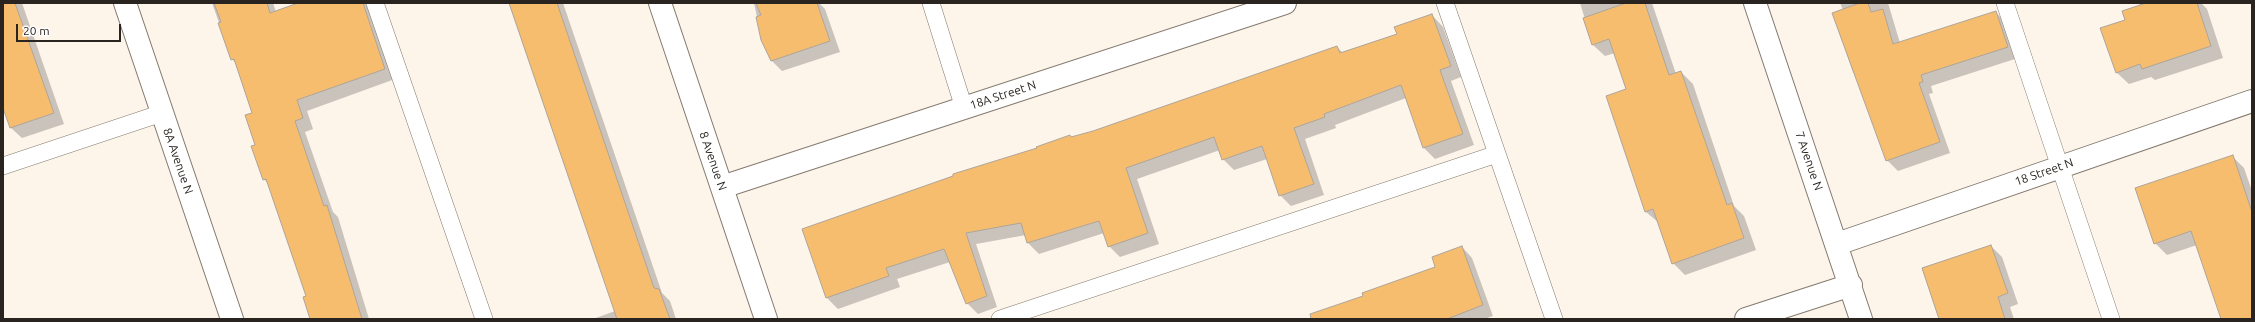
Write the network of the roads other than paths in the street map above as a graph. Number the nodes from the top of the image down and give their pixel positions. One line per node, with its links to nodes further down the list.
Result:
1 (125, 3): 11 (street, 8A Avenue N)
2 (375, 3): 19 (lane)
3 (660, 3): 15 (street, 8 Avenue N)
4 (931, 3): 10 (lane)
5 (1284, 3): 10 (street, 18A Street N)
6 (1445, 3): 12 (lane)
7 (1755, 3): 16 (street, 7 Avenue N)
8 (2005, 3): 14 (lane)
9 (2252, 101): 14 (street, 18 Street N)
10 (964, 108): 15 (street, 18A Street N)
11 (162, 113): 13 (lane); 18 (street, 8A Avenue N)
12 (1497, 154): 21 (lane); 22 (lane)
13 (3, 166)
14 (2060, 167): 16 (street, 18 Street N); 25 (lane)
15 (722, 188): 20 (street, 8 Avenue N)
16 (1837, 244): 17 (street, 7 Avenue N)
17 (1851, 285): 23 (street); 24 (street, 7 Avenue N)
18 (232, 319)
19 (484, 319)
20 (766, 319)
21 (1000, 319)
22 (1554, 319)
23 (1746, 319)
24 (1861, 319)
25 (2111, 319)

